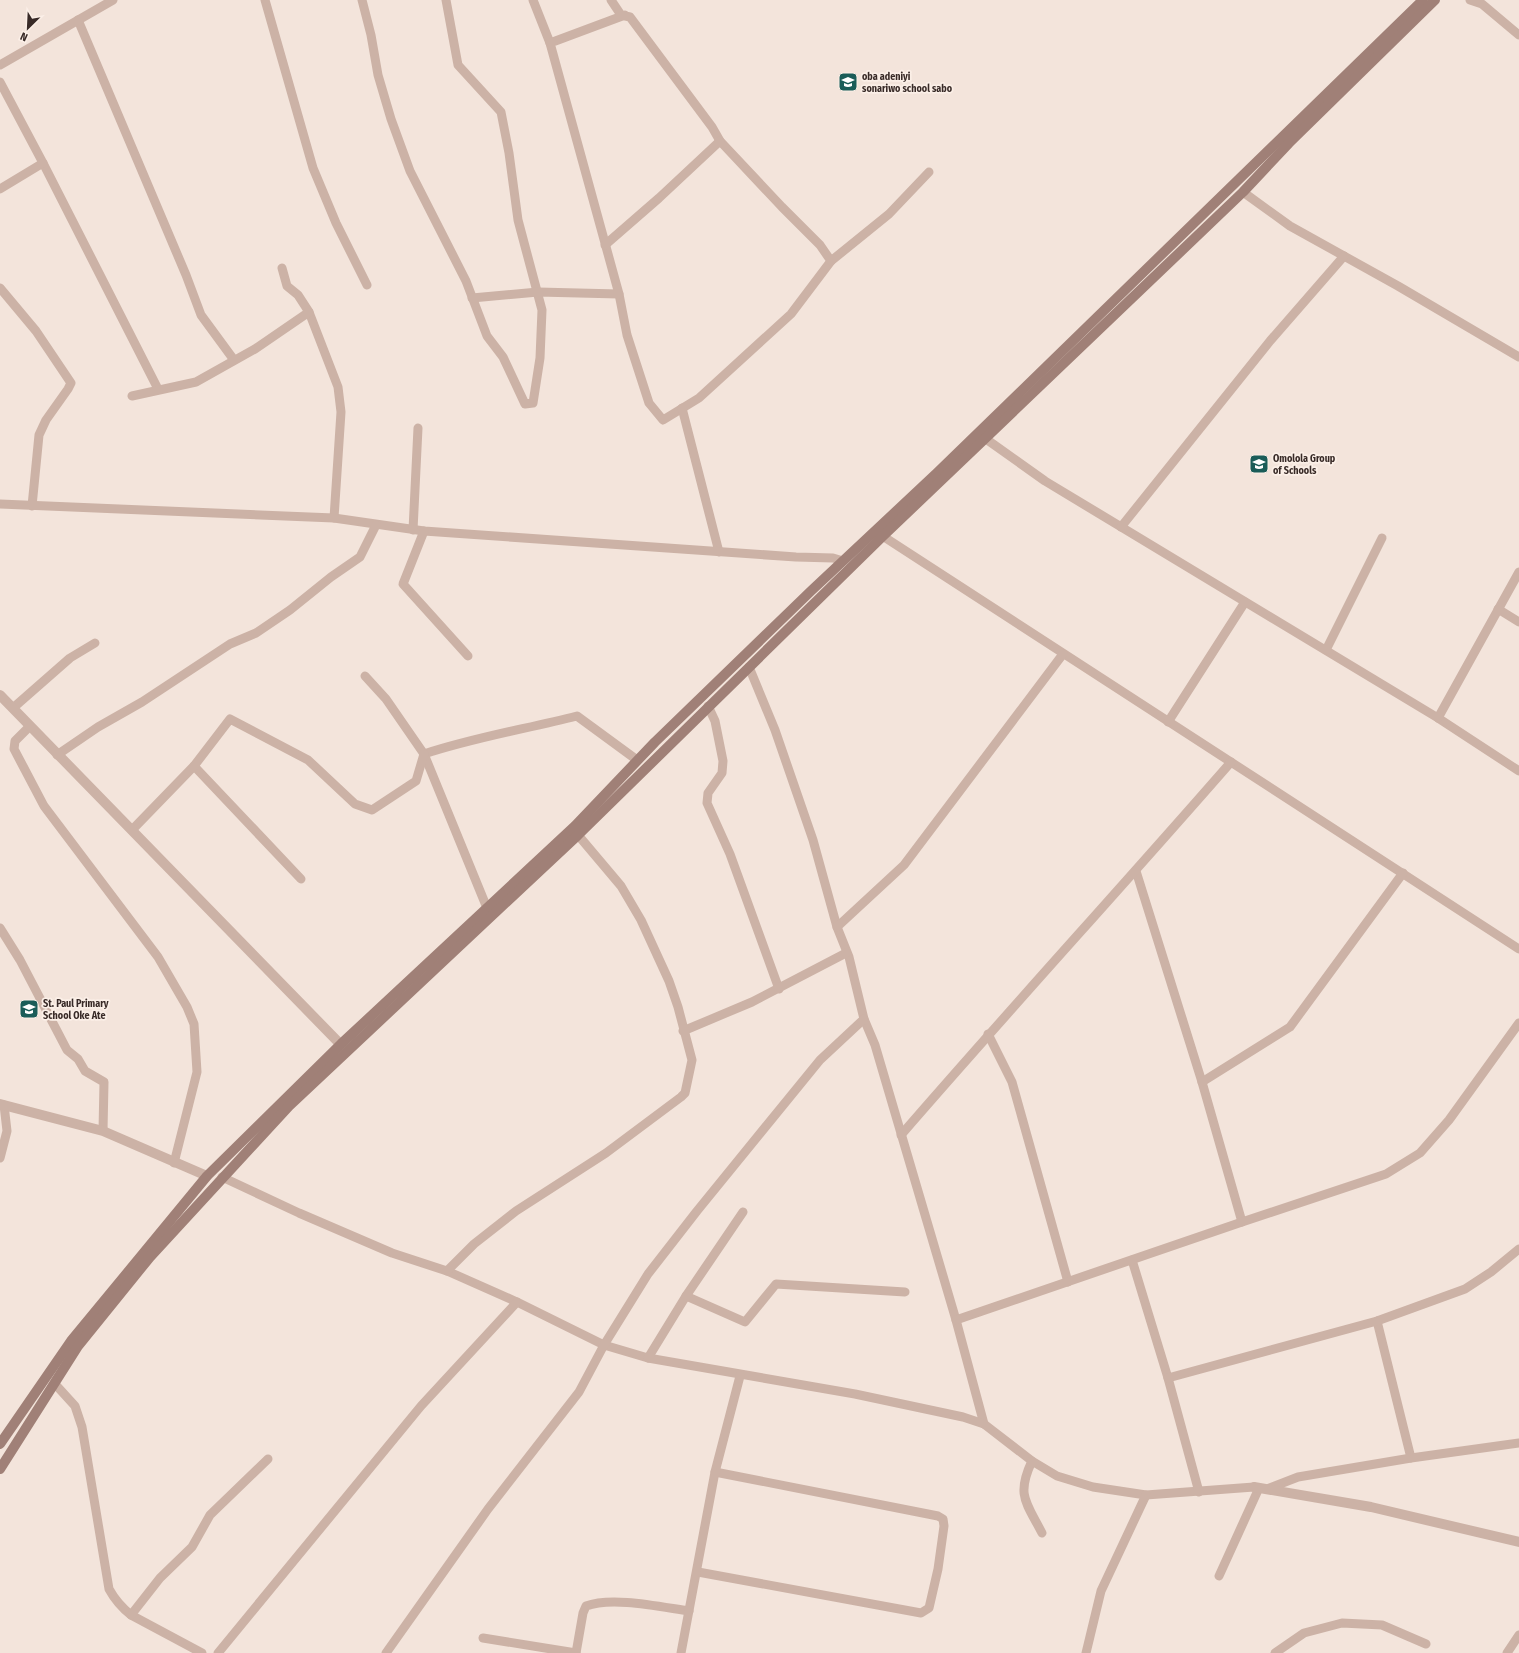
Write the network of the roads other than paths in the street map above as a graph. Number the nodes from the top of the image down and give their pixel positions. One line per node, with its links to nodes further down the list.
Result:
1 (113, 0): 11 (street)
2 (265, 0): 25 (street)
3 (362, 0): 29 (street)
4 (446, 0): 27 (street)
5 (533, 0): 13 (street)
6 (611, 0): 10 (street)
7 (1422, 0): 45 (main road)
8 (1435, 0): 20 (main road)
9 (1470, 0): 12 (street)
10 (625, 15): 13 (street); 16 (street)
11 (78, 20): 14 (street); 32 (street)
12 (1519, 35)
13 (550, 43): 21 (street)
14 (0, 65)
15 (0, 82): 17 (street)
16 (720, 141): 21 (street); 23 (street)
17 (43, 163): 19 (street); 33 (street)
18 (929, 172): 23 (street)
19 (0, 189)
20 (1243, 192): 22 (street); 37 (main road)
21 (605, 245): 28 (street)
22 (1344, 256): 31 (street); 42 (street)
23 (830, 261): 35 (street)
24 (282, 268): 30 (street)
25 (367, 286)
26 (0, 288): 39 (street)
27 (538, 292): 28 (street); 29 (street); 29 (street)
28 (619, 294): 35 (street)
29 (472, 298)
30 (309, 312): 32 (street); 40 (street)
31 (1519, 357)
32 (234, 360): 33 (street)
33 (158, 389): 34 (street)
34 (132, 396)
35 (682, 408): 47 (street)
36 (418, 428): 43 (street)
37 (986, 440): 42 (street); 45 (main road)
38 (0, 504): 39 (street)
39 (32, 506): 40 (street)
40 (334, 518): 41 (street)
41 (376, 525): 43 (street); 66 (street)
42 (1121, 527): 50 (street)
43 (413, 530): 44 (street)
44 (424, 531): 47 (street); 56 (street)
45 (880, 533): 48 (main road); 55 (street); 57 (main road)
46 (1382, 538): 54 (street)
47 (719, 552): 48 (street)
48 (843, 561): 67 (main road)
49 (1519, 572): 51 (street)
50 (1245, 602): 54 (street); 63 (street)
51 (1498, 609): 52 (street); 62 (street)
52 (1519, 622)
53 (95, 643): 61 (street)
54 (1326, 650): 62 (street)
55 (1063, 654): 63 (street); 77 (street)
56 (468, 656)
57 (749, 667): 60 (main road); 77 (street)
58 (365, 676): 65 (street)
59 (0, 695): 61 (street)
60 (708, 706): 72 (main road); 81 (street)
61 (13, 708): 64 (street)
62 (1438, 718): 70 (street)
63 (1168, 722): 68 (street)
64 (30, 726): 66 (street); 92 (street)
65 (424, 754): 67 (street); 69 (street); 76 (street)
66 (57, 755): 71 (street)
67 (637, 760): 76 (main road)
68 (1231, 762): 73 (street); 74 (street)
69 (194, 766): 71 (street); 75 (street)
70 (1519, 771)
71 (132, 830): 86 (street)
72 (578, 835): 84 (street); 86 (main road)
73 (1136, 871): 85 (street); 87 (street)
74 (1403, 873): 79 (street); 87 (street)
75 (301, 879)
76 (487, 908): 86 (main road)
77 (837, 927): 80 (street)
78 (0, 928): 89 (street)
79 (1519, 949)
80 (846, 953): 81 (street); 82 (street)
81 (779, 988): 84 (street)
82 (864, 1019): 90 (street); 106 (street)
83 (1519, 1023): 96 (street)
84 (683, 1031): 99 (street)
85 (988, 1034): 90 (street); 100 (street)
86 (344, 1048): 93 (main road); 94 (main road)
87 (1202, 1082): 96 (street)
88 (2, 1105): 89 (street); 91 (street)
89 (103, 1131): 92 (street)
90 (901, 1135): 104 (street)
91 (0, 1158)
92 (174, 1163): 93 (street)
93 (207, 1176): 113 (main road)
94 (222, 1177): 99 (street); 110 (main road)
95 (743, 1212): 102 (street)
96 (1242, 1222): 98 (street)
97 (1519, 1249): 105 (street)
98 (1132, 1260): 100 (street); 109 (street)
99 (447, 1271): 103 (street)
100 (1068, 1282): 104 (street)
101 (905, 1292): 102 (street)
102 (686, 1296): 107 (street)
103 (517, 1302): 106 (street); 132 (street)
104 (956, 1320): 111 (street)
105 (1378, 1321): 109 (street); 114 (street)
106 (604, 1345): 107 (street); 133 (street)
107 (648, 1358): 108 (street)
108 (740, 1376): 111 (street); 118 (street)
109 (1168, 1378): 120 (street)
110 (55, 1384): 117 (main road); 127 (street)
111 (984, 1424): 116 (street)
112 (1519, 1443): 114 (street)
113 (0, 1444)
114 (1411, 1458): 119 (street)
115 (268, 1459): 127 (street)
116 (1032, 1461): 121 (street); 122 (street)
117 (0, 1469)
118 (715, 1472): 124 (street); 124 (street)
119 (1260, 1488): 120 (street); 123 (street); 125 (street)
120 (1199, 1492): 121 (street)
121 (1146, 1495): 136 (street)
122 (1042, 1533)
123 (1519, 1542)
124 (698, 1572): 126 (street)
125 (1220, 1576)
126 (689, 1611): 134 (street); 135 (street)
127 (132, 1615): 131 (street)
128 (1519, 1636): 138 (street)
129 (483, 1638): 134 (street)
130 (1426, 1644): 137 (street)
131 (202, 1653)
132 (218, 1653)
133 (386, 1653)
134 (576, 1653)
135 (681, 1653)
136 (1086, 1653)
137 (1275, 1653)
138 (1507, 1653)

